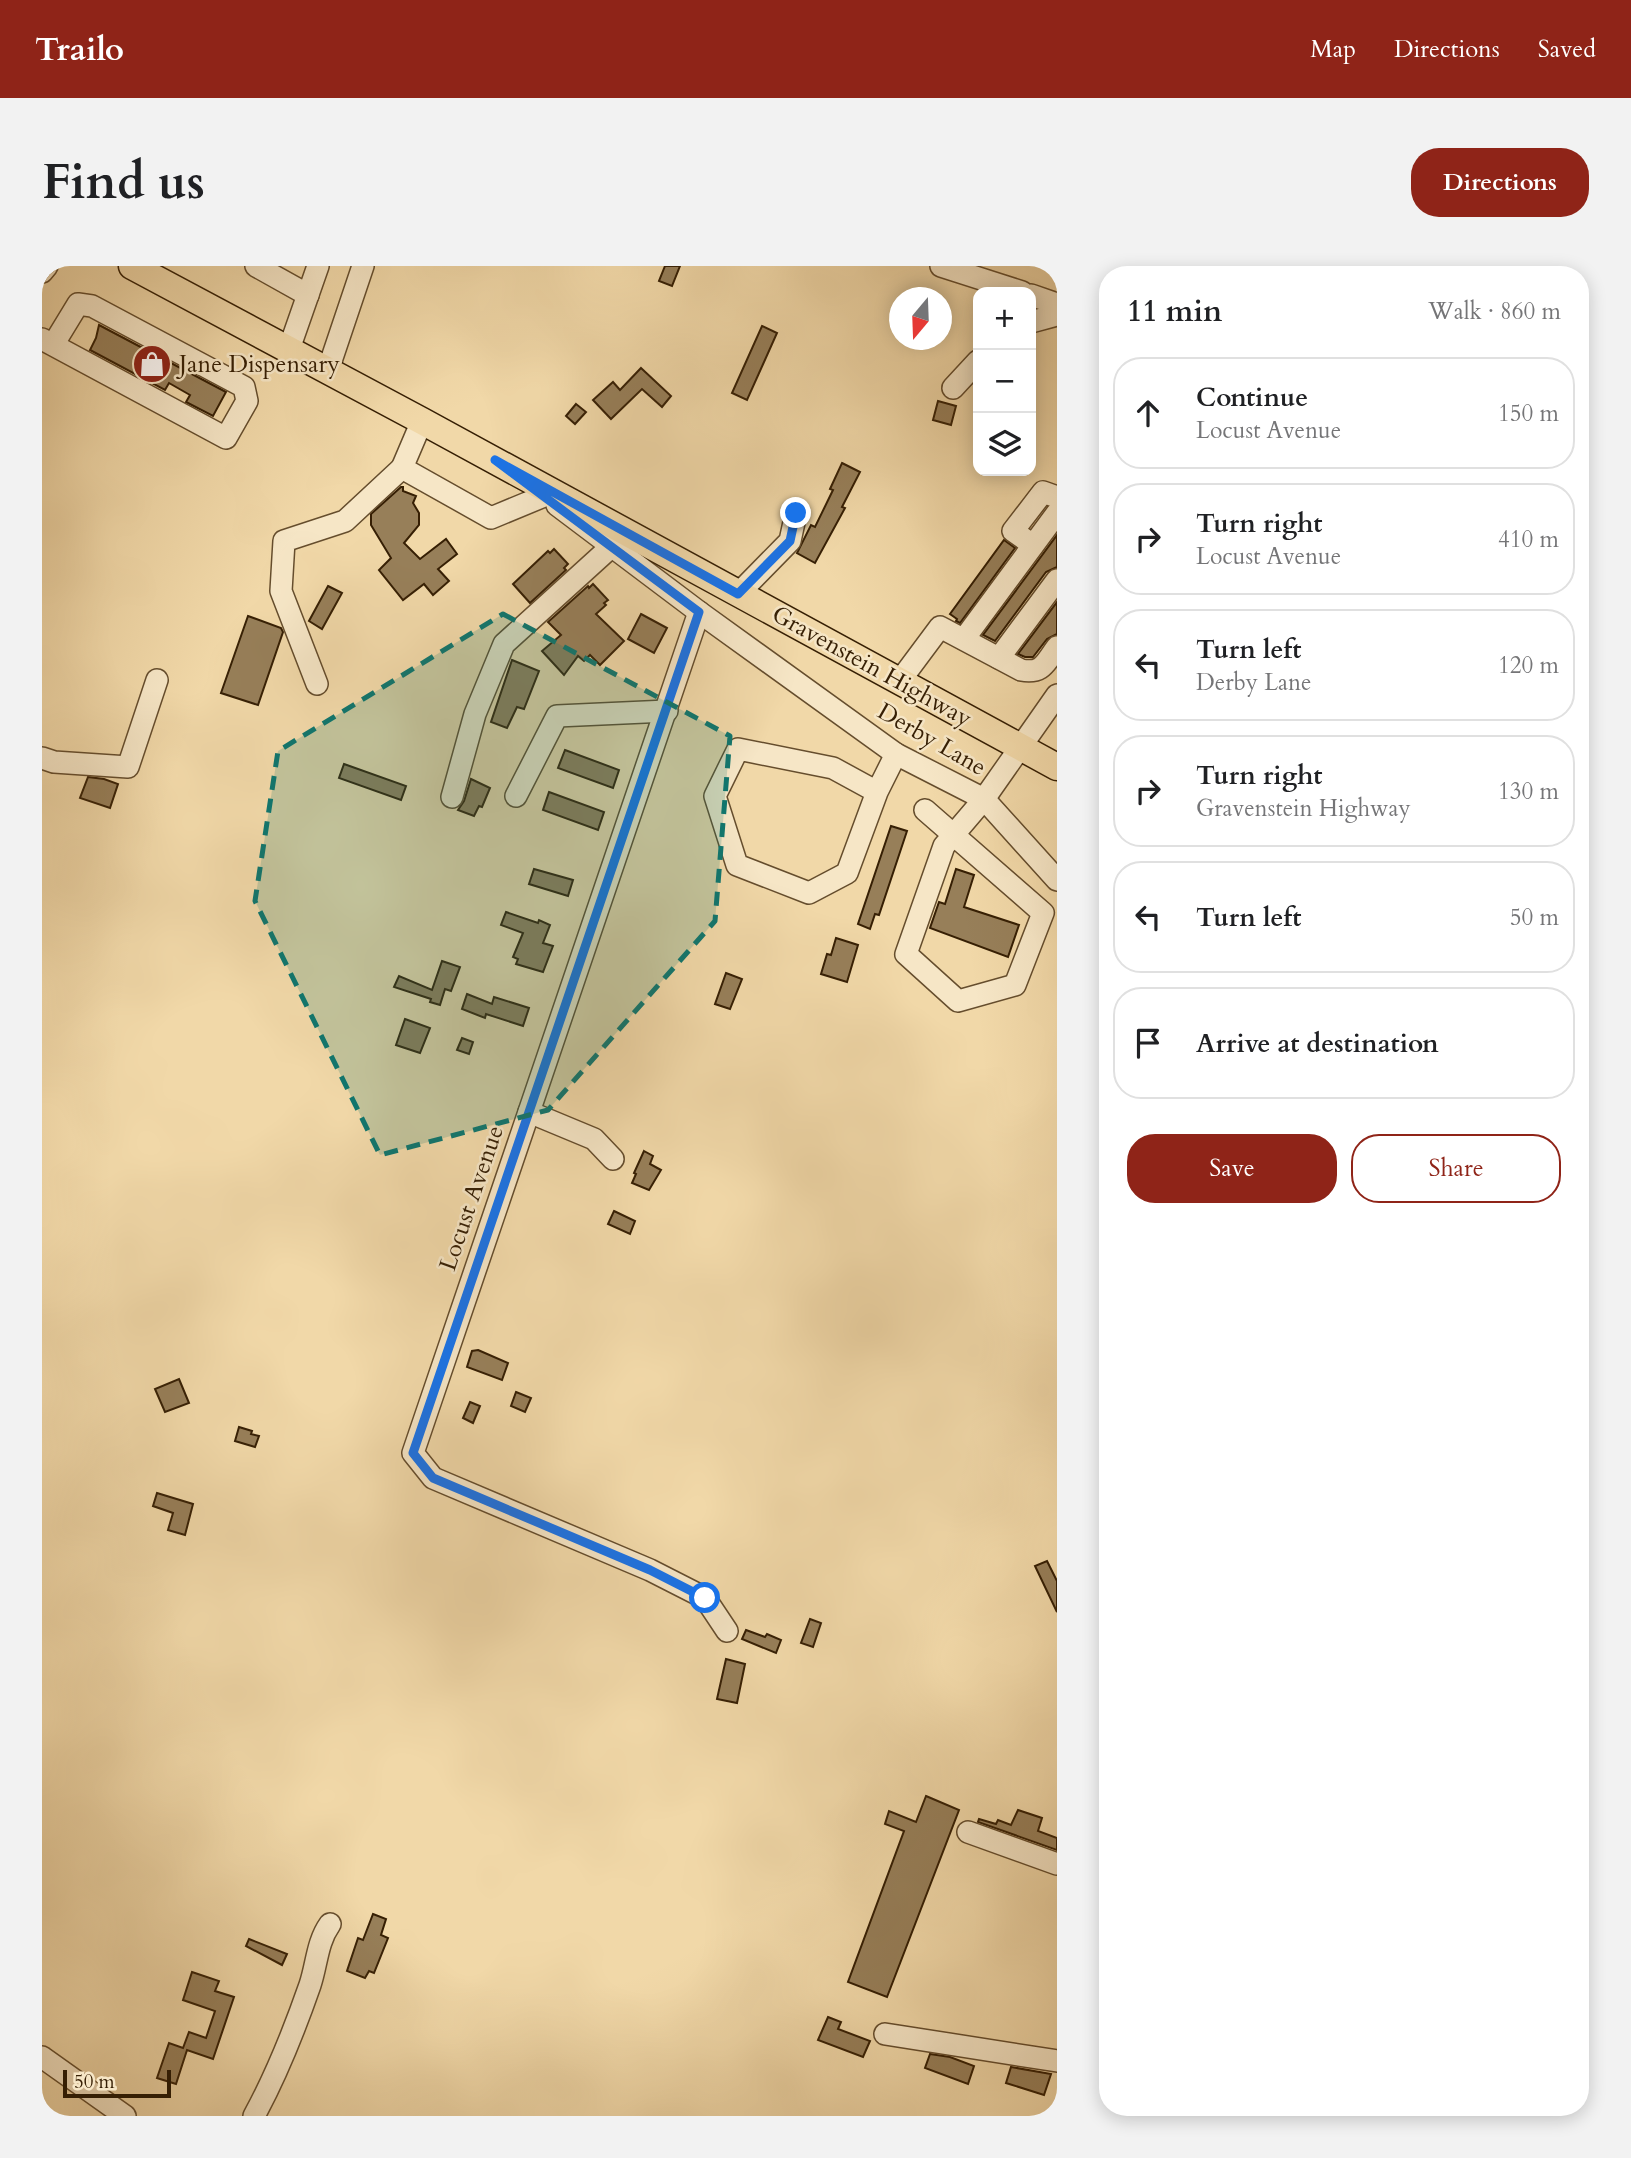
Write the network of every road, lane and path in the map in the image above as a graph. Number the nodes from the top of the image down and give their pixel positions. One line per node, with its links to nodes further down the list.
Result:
1 (47, 266): 7 (street)
2 (132, 266): 15 (main road, Gravenstein Highway)
3 (256, 266): 9 (street)
4 (318, 266): 9 (street)
5 (363, 266): 17 (street)
6 (941, 266): 8 (street)
7 (42, 272)
8 (1006, 287)
9 (308, 295): 15 (street)
10 (1036, 297): 11 (street)
11 (1057, 304)
12 (1057, 315): 13 (street)
13 (1036, 321)
14 (48, 342): 14 (street)
15 (289, 349): 17 (main road, Gravenstein Highway)
16 (973, 366): 18 (street)
17 (328, 370): 19 (main road, Gravenstein Highway)
18 (953, 388)
19 (422, 421): 20 (main road, Gravenstein Highway); 21 (street)
20 (495, 460): 22 (street, Derby Lane); 29 (main road, Gravenstein Highway)
21 (402, 468): 22 (street); 36 (street)
22 (544, 496): 27 (street, Derby Lane)
23 (1057, 497): 26 (street)
24 (796, 513): 29 (street)
25 (1057, 513): 26 (street)
26 (1033, 545): 31 (street)
27 (612, 546): 30 (street, Derby Lane); 45 (street)
28 (1057, 580): 33 (street)
29 (738, 594): 35 (main road, Gravenstein Highway)
30 (699, 612): 38 (street, Locust Avenue); 40 (street, Derby Lane)
31 (964, 639): 33 (street); 35 (street)
32 (1057, 647): 33 (street)
33 (999, 658)
34 (157, 680): 41 (street)
35 (900, 682): 39 (main road, Gravenstein Highway)
36 (317, 684)
37 (1057, 695): 39 (street)
38 (667, 711): 44 (street); 50 (street, Locust Avenue)
39 (1021, 747): 42 (main road, Gravenstein Highway); 46 (street)
40 (896, 754): 43 (street); 46 (street, Derby Lane)
41 (42, 758)
42 (1057, 767)
43 (877, 792): 43 (street)
44 (516, 796)
45 (452, 797)
46 (984, 799): 48 (street); 49 (street, Derby Lane)
47 (925, 810): 48 (street)
48 (953, 835): 48 (street)
49 (1057, 880)
50 (529, 1112): 51 (street); 52 (street, Locust Avenue)
51 (612, 1159)
52 (727, 1631)
53 (968, 1832): 54 (street)
54 (1057, 1864)
55 (330, 1924): 60 (street)
56 (885, 2034): 58 (street)
57 (42, 2057): 59 (street)
58 (1057, 2061)
59 (125, 2116)
60 (254, 2116)

